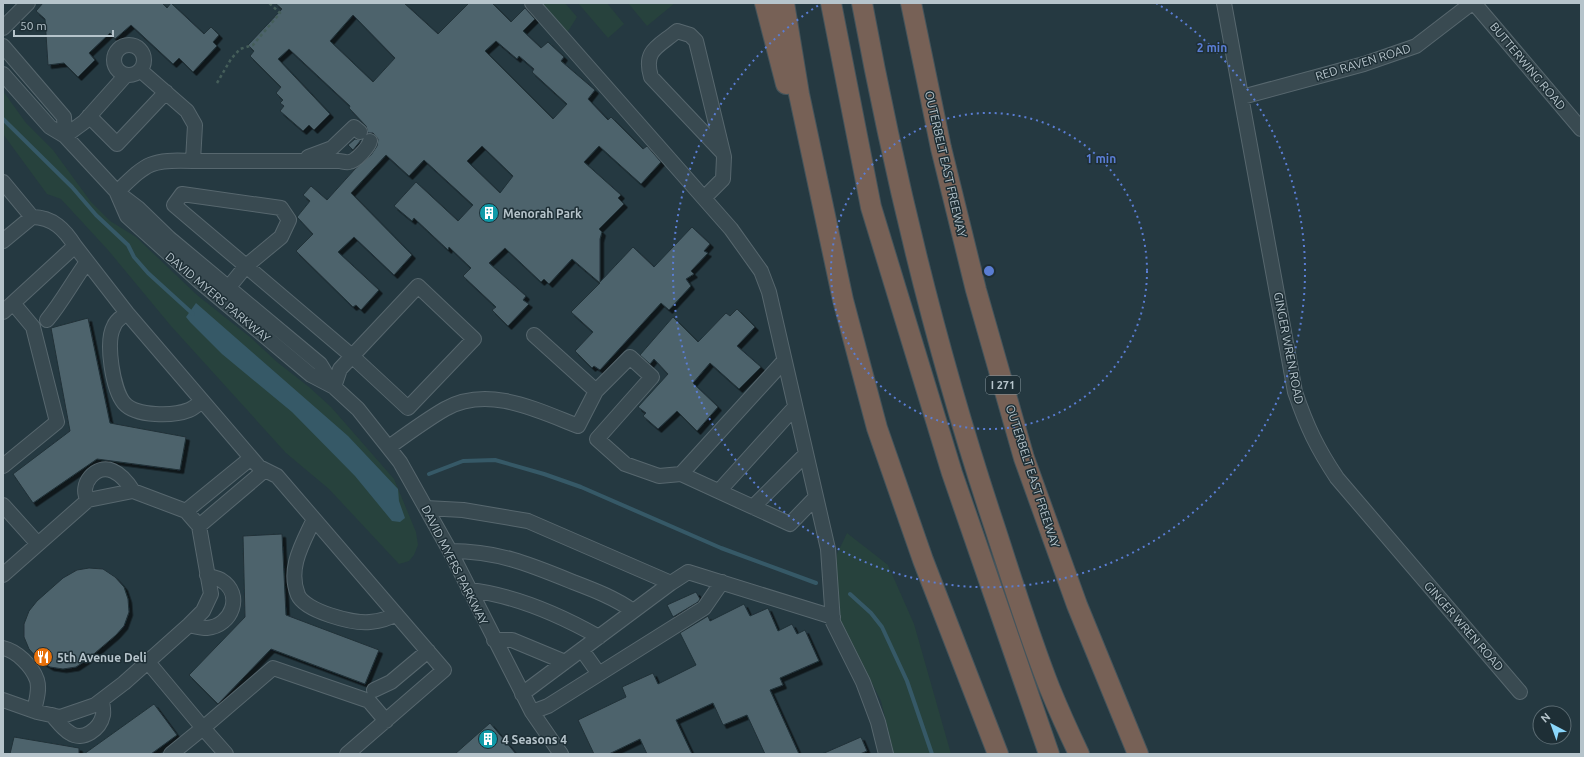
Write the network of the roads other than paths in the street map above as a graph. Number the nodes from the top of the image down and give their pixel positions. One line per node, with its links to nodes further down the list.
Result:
1 (28, 3): 10 (street)
2 (532, 3): 25 (street)
3 (765, 3): 32 (highway)
4 (784, 3): 32 (highway)
5 (831, 3): 96 (highway)
6 (862, 3): 97 (highway)
7 (911, 3): 98 (highway, OUTERBELT EAST FREEWAY / I 271)
8 (1224, 3): 16 (street, GINGER WREN ROAD)
9 (1473, 3): 16 (street, RED RAVEN ROAD); 18 (street, BUTTERWING ROAD)
10 (3, 28)
11 (3, 46): 19 (street)
12 (140, 70): 14 (street); 14 (street); 15 (street)
13 (3, 74): 19 (street, DAVID MYERS PARKWAY)
14 (126, 75): 17 (street)
15 (166, 92): 17 (street); 21 (street)
16 (1242, 97): 81 (street, GINGER WREN ROAD)
17 (89, 116): 19 (street)
18 (1581, 128)
19 (65, 136): 24 (street, DAVID MYERS PARKWAY)
20 (722, 152): 20 (street); 25 (street)
21 (193, 161): 22 (street); 24 (street)
22 (296, 161): 22 (street)
23 (3, 182): 26 (street)
24 (117, 192): 31 (street, DAVID MYERS PARKWAY)
25 (704, 198): 38 (street)
26 (32, 217): 27 (street); 28 (street)
27 (4, 240)
28 (75, 246): 29 (street); 33 (street)
29 (87, 262): 34 (street); 35 (street)
30 (246, 266): 30 (street); 31 (street); 37 (street)
31 (224, 293): 39 (street, DAVID MYERS PARKWAY)
32 (843, 300): 95 (highway)
33 (8, 307): 48 (street)
34 (127, 313): 41 (street); 41 (street)
35 (47, 320)
36 (534, 335): 40 (street)
37 (352, 356): 37 (street); 39 (street)
38 (784, 361): 42 (street); 50 (street)
39 (334, 387): 45 (street, DAVID MYERS PARKWAY)
40 (596, 391): 43 (street); 44 (street)
41 (202, 401): 47 (street)
42 (795, 407): 46 (street); 52 (street)
43 (578, 426): 44 (street); 45 (street)
44 (597, 439): 50 (street)
45 (389, 447): 57 (street, DAVID MYERS PARKWAY)
46 (806, 454): 53 (street); 56 (street)
47 (251, 458): 49 (street); 58 (street)
48 (3, 466)
49 (265, 470): 59 (street); 60 (street)
50 (681, 474): 52 (street)
51 (133, 490): 54 (street); 54 (street); 58 (street)
52 (719, 491): 56 (street)
53 (816, 497): 56 (street); 70 (street)
54 (88, 500): 61 (street)
55 (3, 505): 61 (street)
56 (753, 507)
57 (426, 508): 62 (street, DAVID MYERS PARKWAY); 66 (street)
58 (186, 511): 60 (street)
59 (314, 520): 69 (street); 69 (street)
60 (199, 526): 64 (street)
61 (38, 544): 63 (street)
62 (450, 551): 67 (street, DAVID MYERS PARKWAY); 68 (street)
63 (3, 575)
64 (207, 575): 71 (street); 71 (street)
65 (722, 582): 66 (street); 70 (street); 79 (street)
66 (671, 583): 68 (street)
67 (469, 590): 72 (street); 73 (street, DAVID MYERS PARKWAY)
68 (633, 611): 72 (street)
69 (396, 614): 76 (street)
70 (833, 617): 94 (street)
71 (189, 625): 77 (street)
72 (599, 637): 75 (street)
73 (494, 640): 78 (street); 82 (street, DAVID MYERS PARKWAY)
74 (3, 648): 85 (street)
75 (582, 650): 78 (street); 79 (street)
76 (428, 651): 80 (street); 88 (street)
77 (148, 662): 84 (street); 89 (street)
78 (565, 662): 82 (street)
79 (599, 674): 86 (street)
80 (374, 690)
81 (1520, 692)
82 (522, 694): 86 (street, DAVID MYERS PARKWAY)
83 (3, 700): 85 (street)
84 (102, 700): 87 (street); 87 (street)
85 (34, 711): 87 (street)
86 (532, 712): 93 (street, DAVID MYERS PARKWAY)
87 (52, 715)
88 (386, 720): 89 (street); 92 (street)
89 (203, 728): 90 (street); 91 (street)
90 (171, 754)
91 (226, 754)
92 (347, 754)
93 (561, 754)
94 (886, 754)
95 (998, 754)
96 (1049, 754)
97 (1079, 754)
98 (1138, 754)

